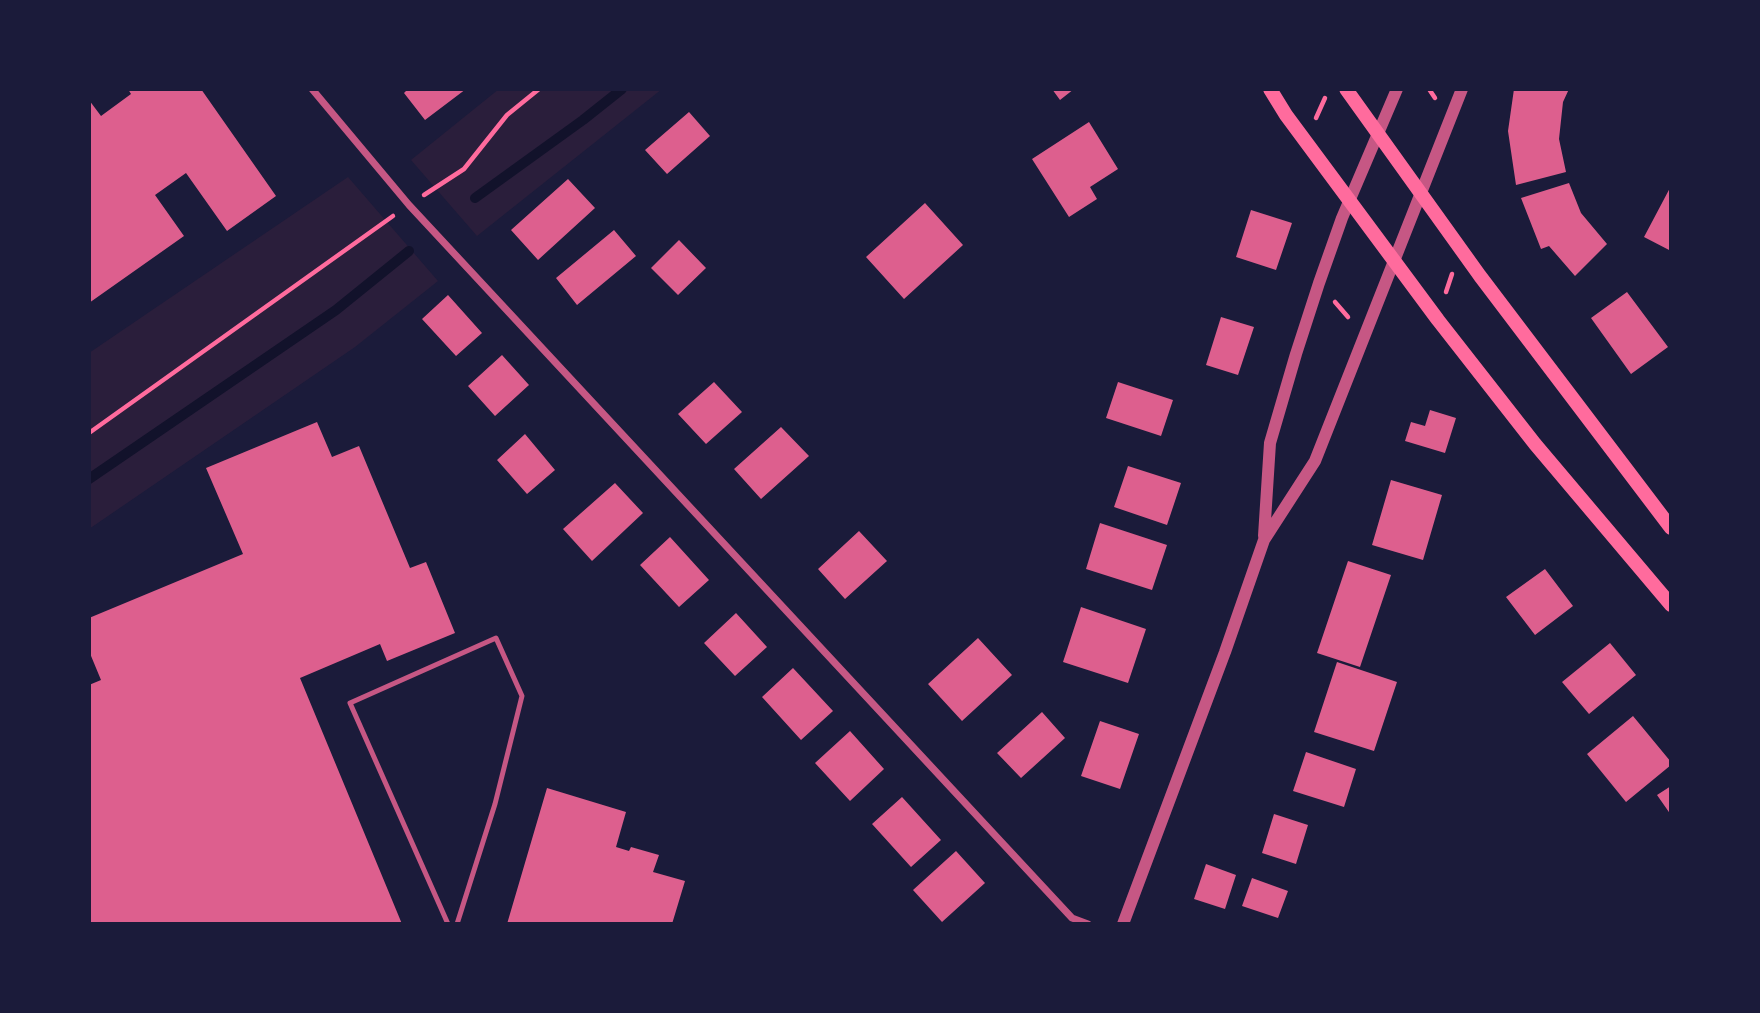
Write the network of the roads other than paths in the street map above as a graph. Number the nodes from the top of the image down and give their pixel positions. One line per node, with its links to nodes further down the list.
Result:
1 (312, 89): 15 (street)
2 (1270, 89): 8 (main road)
3 (1346, 89): 6 (main road)
4 (1397, 89): 6 (street)
5 (1462, 89): 7 (street)
6 (1378, 134): 7 (main road); 8 (street)
7 (1420, 193): 9 (street); 10 (main road)
8 (1350, 200): 9 (main road); 11 (street)
9 (1394, 260): 11 (street); 12 (main road)
10 (1671, 528)
11 (1264, 540): 16 (street)
12 (1671, 605)
13 (448, 924): 14 (lane)
14 (457, 924)
15 (1087, 924)
16 (1123, 924)

